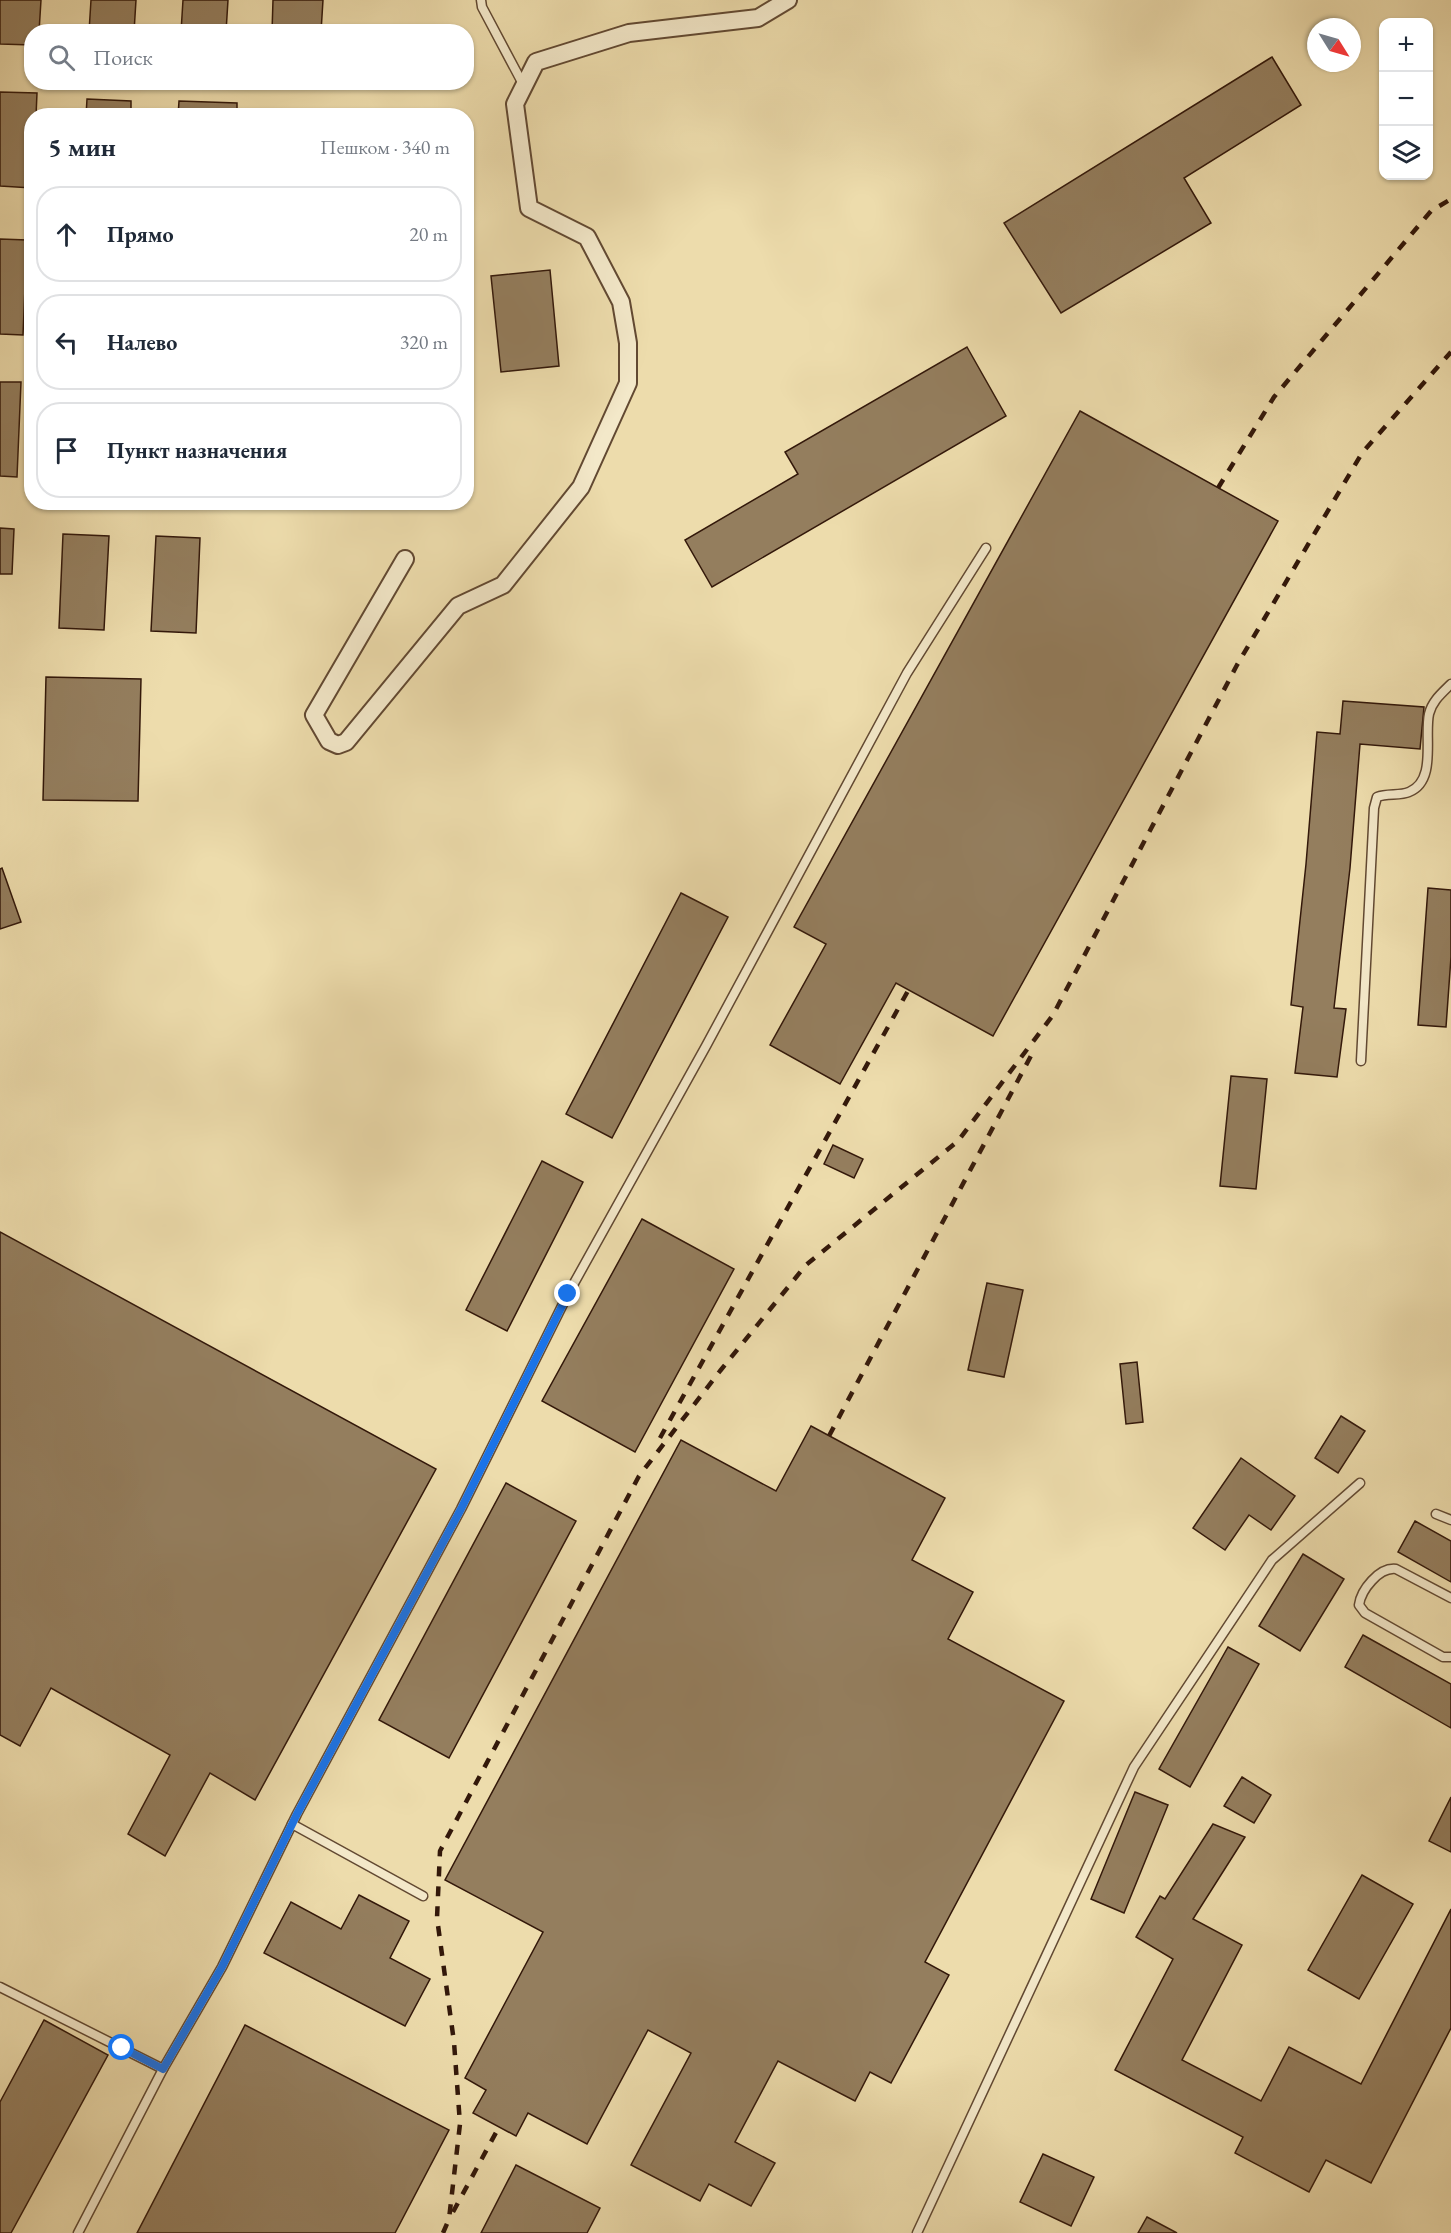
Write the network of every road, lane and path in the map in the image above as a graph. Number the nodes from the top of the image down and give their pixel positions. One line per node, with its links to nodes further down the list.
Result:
1 (481, 0): 3 (lane)
2 (788, 0): 3 (street)
3 (524, 86): 5 (street)
4 (986, 548): 13 (lane)
5 (405, 559)
6 (1451, 684): 7 (lane)
7 (1361, 1061)
8 (1360, 1483): 18 (lane)
9 (1436, 1514): 10 (lane)
10 (1451, 1520)
11 (1451, 1598): 12 (lane)
12 (1451, 1657)
13 (292, 1824): 14 (lane); 16 (lane)
14 (423, 1896)
15 (0, 1987): 16 (lane)
16 (163, 2069): 17 (lane)
17 (78, 2233)
18 (917, 2233)

